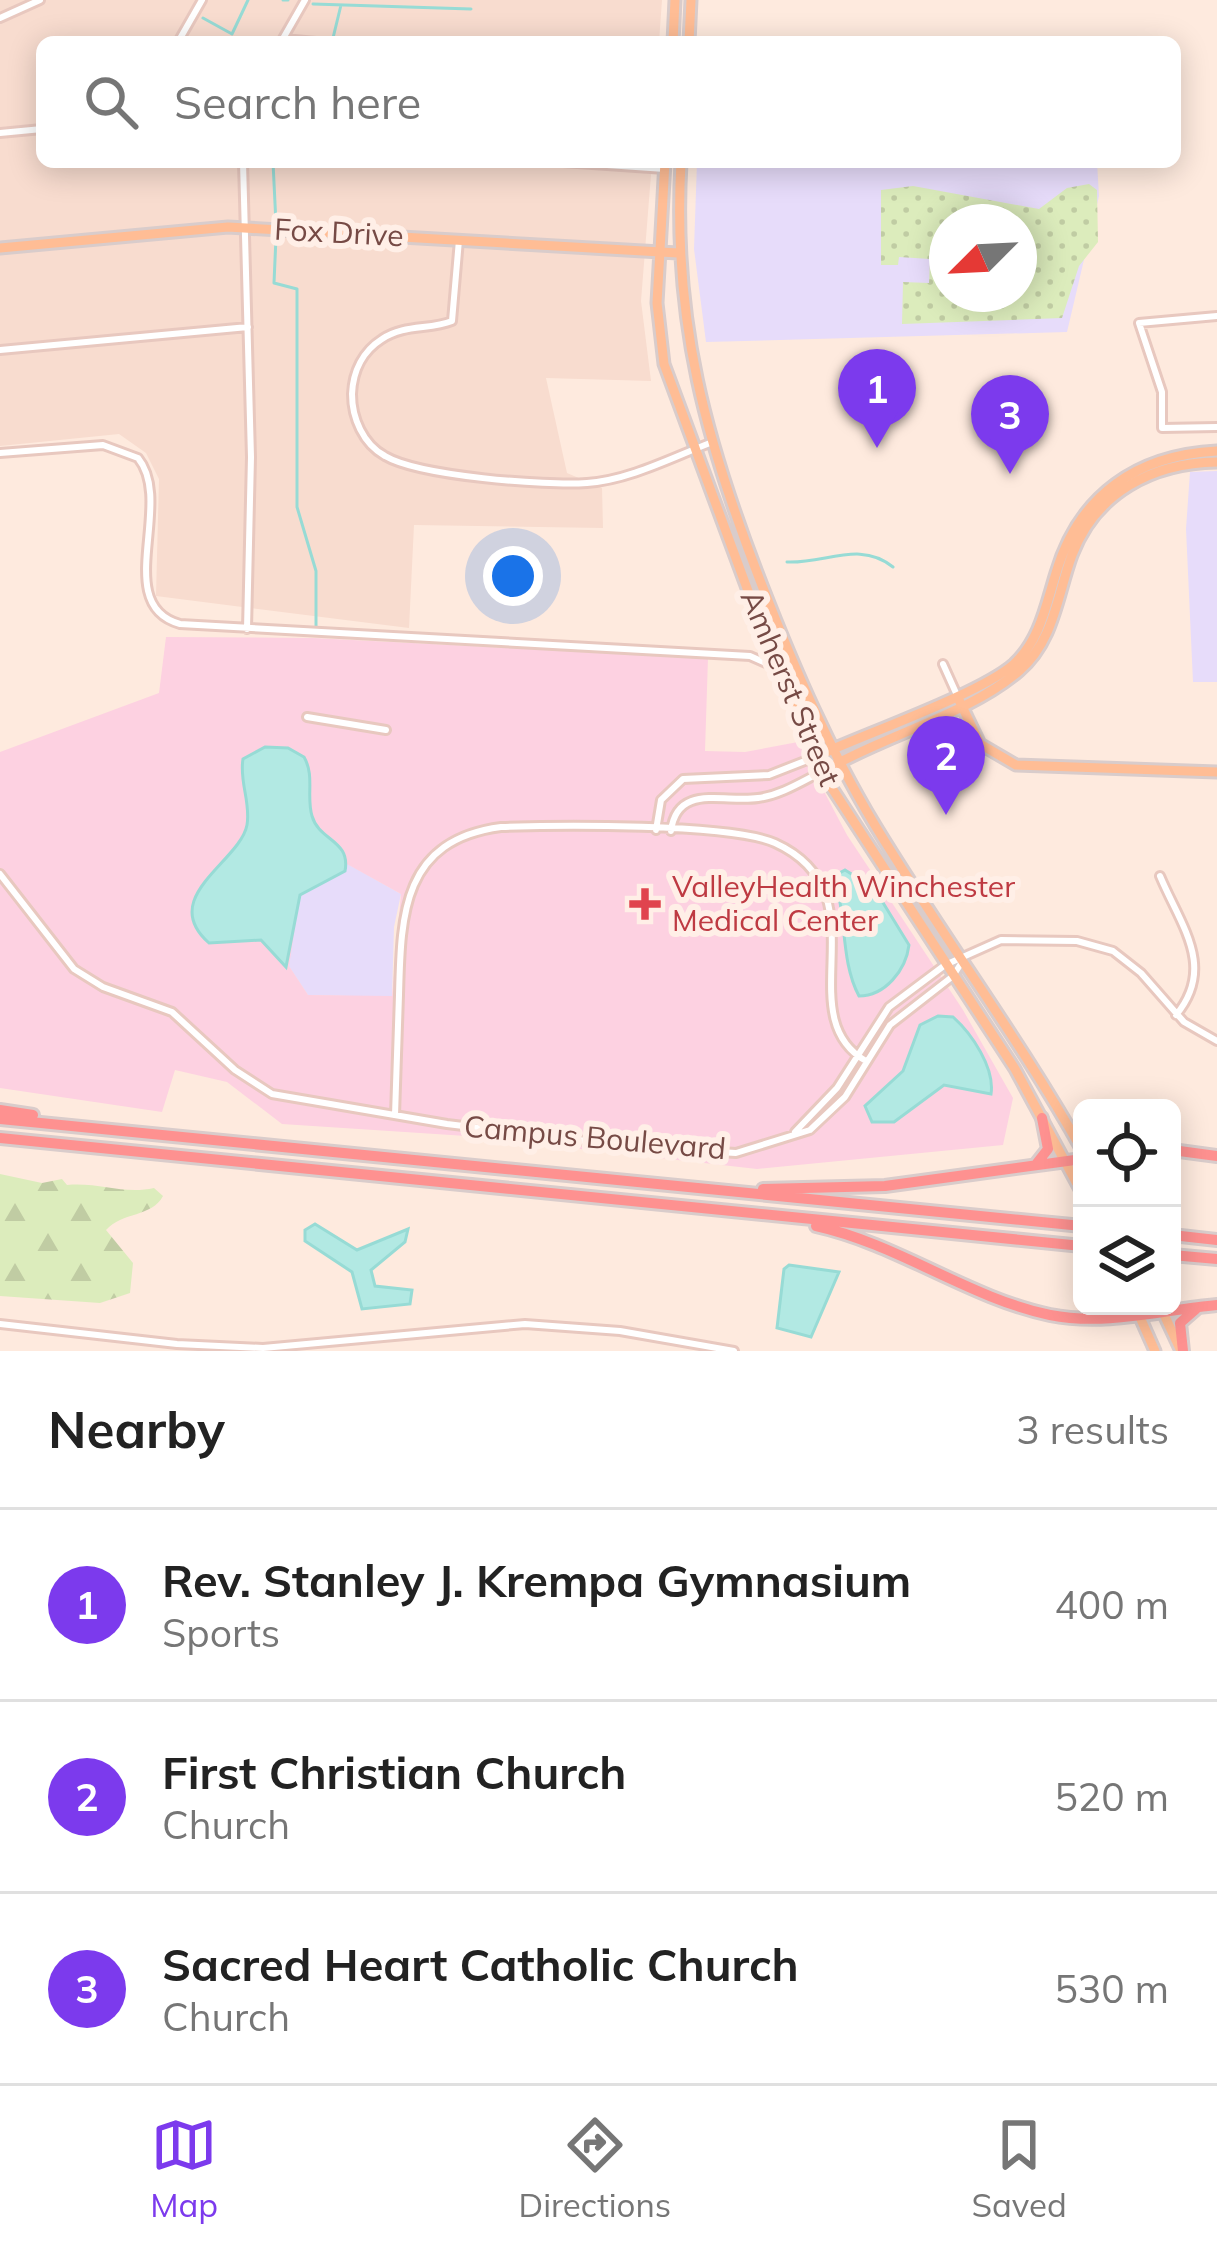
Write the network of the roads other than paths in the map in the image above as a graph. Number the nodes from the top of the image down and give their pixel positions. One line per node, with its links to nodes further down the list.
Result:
1 (38, 0): 7 (street)
2 (202, 0): 8 (street)
3 (305, 0): 9 (street)
4 (675, 0): 6 (main road)
5 (691, 0): 12 (main road)
6 (674, 15): 10 (main road); 11 (main road)
7 (0, 19)
8 (181, 36)
9 (284, 36)
10 (673, 36)
11 (681, 36)
12 (689, 36)
13 (36, 130): 14 (street)
14 (0, 133)
15 (243, 168): 20 (street)
16 (665, 168): 23 (main road, Amherst Street)
17 (669, 168): 19 (main road)
18 (681, 168): 19 (main road, Amherst Street)
19 (679, 204): 24 (main road, Amherst Street)
20 (245, 228): 21 (main road, Fox Drive); 22 (main road, Fox Drive); 26 (street)
21 (459, 240): 23 (main road, Fox Drive); 30 (street)
22 (0, 248)
23 (659, 252): 24 (main road, Fox Drive); 30 (main road, Amherst Street)
24 (678, 253): 29 (main road, Amherst Street)
25 (1217, 316): 28 (street)
26 (248, 328): 27 (street); 34 (street)
27 (0, 350)
28 (1217, 427)
29 (710, 443): 30 (street); 36 (main road, Amherst Street)
30 (694, 449): 35 (main road, Amherst Street)
31 (1217, 452): 42 (main road)
32 (0, 453): 34 (street)
33 (1217, 462): 42 (main road)
34 (247, 629): 38 (street)
35 (764, 634): 36 (main road); 37 (main road, Amherst Street)
36 (788, 652): 41 (main road, Amherst Street)
37 (771, 653): 38 (street); 40 (main road, Amherst Street); 41 (main road)
38 (750, 656): 40 (street)
39 (944, 664): 42 (street)
40 (777, 668): 46 (main road, Amherst Street)
41 (801, 682): 45 (main road, Amherst Street)
42 (958, 699): 45 (main road); 47 (main road); 49 (main road)
43 (307, 717): 44 (street)
44 (386, 730)
45 (832, 748): 46 (main road); 47 (main road, Amherst Street)
46 (815, 757): 48 (main road, Amherst Street); 50 (street)
47 (839, 762): 48 (main road); 54 (main road, Amherst Street)
48 (822, 772): 51 (street); 55 (main road, Amherst Street)
49 (1217, 772)
50 (656, 830): 51 (street); 62 (street)
51 (671, 831): 59 (street)
52 (0, 874): 62 (street, Campus Boulevard)
53 (1160, 876): 57 (street)
54 (964, 958): 55 (street); 56 (street, Campus Boulevard); 57 (street); 65 (main road, Amherst Street)
55 (945, 965): 56 (main road, Amherst Street); 59 (street)
56 (953, 976): 60 (street, Campus Boulevard); 63 (main road, Amherst Street)
57 (1176, 1015): 58 (street)
58 (1217, 1041)
59 (856, 1055): 60 (street); 64 (street)
60 (866, 1061): 64 (street, Campus Boulevard)
61 (0, 1114): 73 (highway)
62 (395, 1115): 64 (street, Campus Boulevard)
63 (1042, 1118): 70 (main road, Amherst Street); 71 (highway)
64 (793, 1135)
65 (1073, 1139)
66 (0, 1140): 74 (highway)
67 (1181, 1151): 68 (highway)
68 (1217, 1156)
69 (1073, 1158): 70 (highway)
70 (1066, 1162): 71 (highway); 72 (main road, Amherst Street)
71 (1028, 1167): 73 (highway)
72 (1073, 1176)
73 (697, 1187): 75 (highway)
74 (741, 1214): 78 (highway); 83 (highway)
75 (1073, 1225)
76 (1181, 1236): 77 (highway)
77 (1217, 1240)
78 (1073, 1245)
79 (1181, 1256): 80 (highway)
80 (1217, 1259)
81 (1212, 1306): 82 (highway); 89 (highway)
82 (1181, 1307)
83 (1073, 1313)
84 (1139, 1315): 88 (main road)
85 (1164, 1315): 89 (main road)
86 (0, 1324): 87 (street)
87 (734, 1351)
88 (1155, 1351)
89 (1182, 1351)

